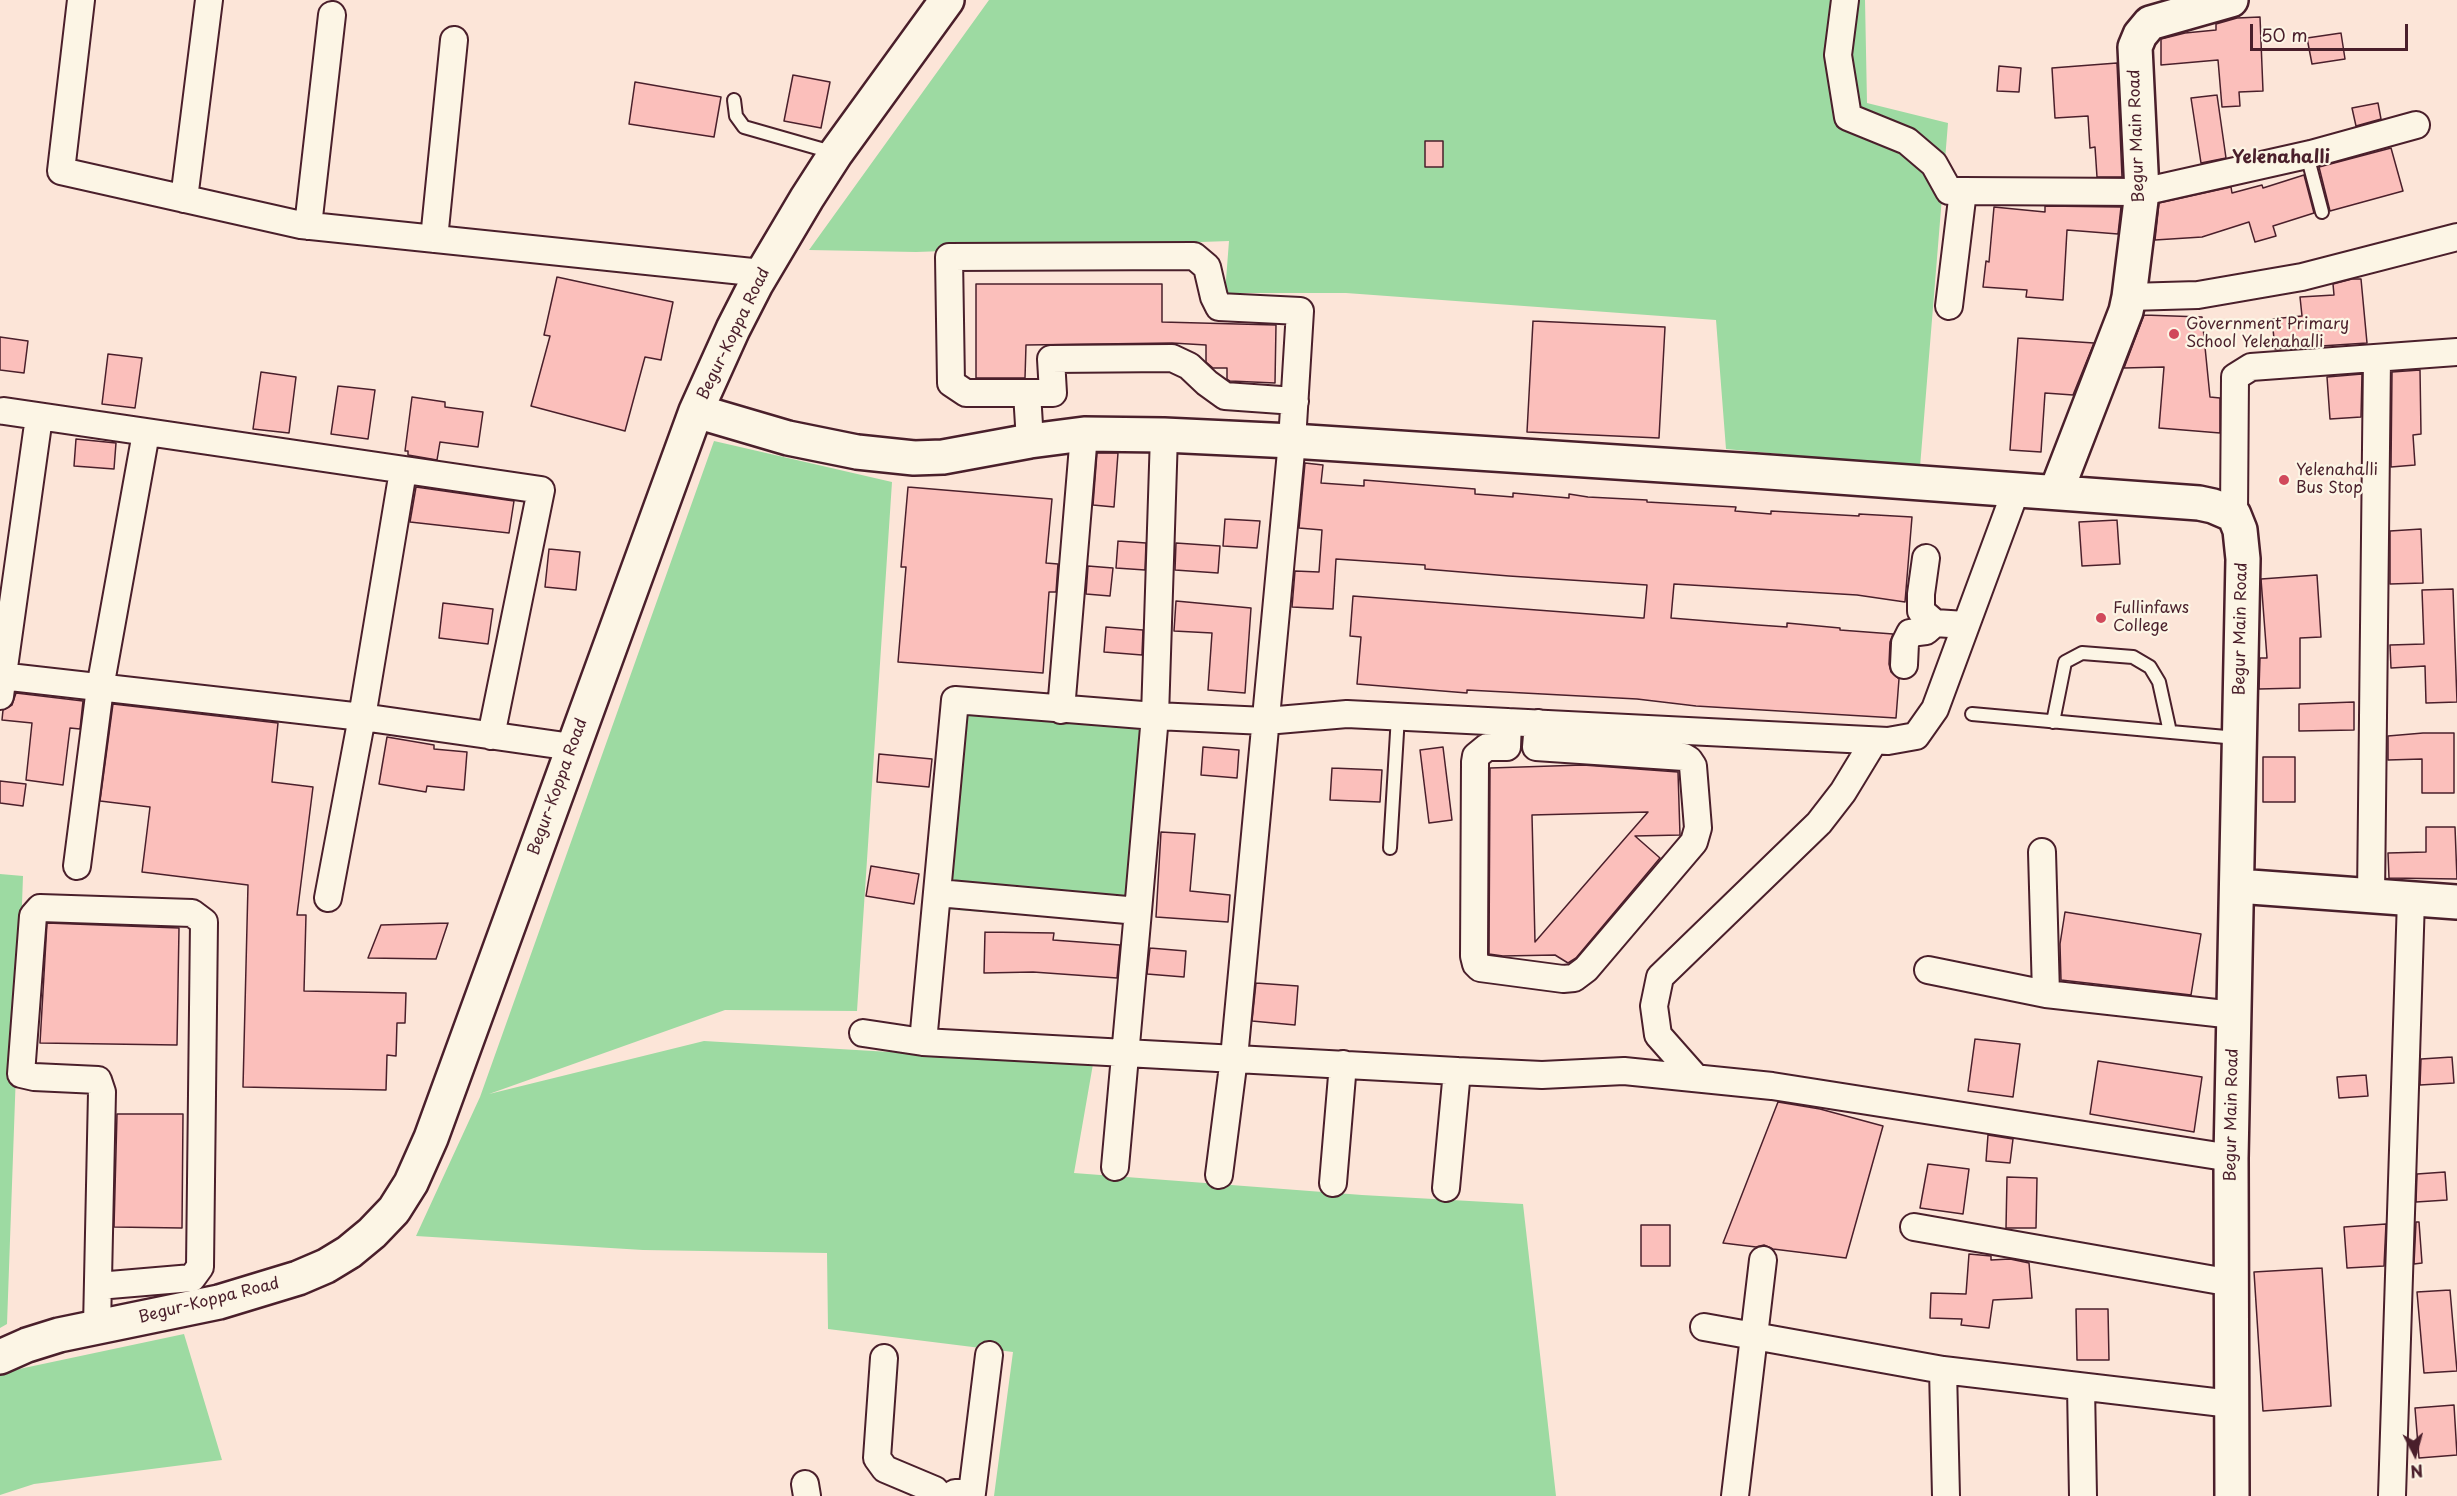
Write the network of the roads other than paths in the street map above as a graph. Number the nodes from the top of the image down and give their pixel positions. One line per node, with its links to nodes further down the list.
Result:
1 (81, 0): 14 (street)
2 (209, 0): 14 (street)
3 (947, 0): 10 (street, Begur-Koppa Road)
4 (1845, 0): 12 (street)
5 (2231, 0): 13 (street, Begur Main Road)
6 (332, 15): 16 (street)
7 (454, 40): 18 (street)
8 (734, 100): 10 (lane)
9 (2416, 126): 11 (street)
10 (836, 153): 19 (street, Begur-Koppa Road)
11 (2307, 155): 13 (street); 15 (lane)
12 (1963, 191): 13 (street); 21 (street)
13 (2142, 192): 20 (street, Begur Main Road)
14 (184, 199): 16 (street)
15 (2322, 212)
16 (308, 226): 18 (street)
17 (2457, 237): 20 (street)
18 (434, 239): 19 (street)
19 (762, 273): 27 (street, Begur-Koppa Road)
20 (2129, 297): 36 (street, Begur Main Road)
21 (1949, 306)
22 (2457, 352): 23 (street)
23 (2377, 358): 37 (street); 63 (street)
24 (1027, 393): 25 (street); 25 (street); 32 (street)
25 (1294, 401): 33 (street)
26 (4, 411): 28 (street)
27 (696, 411): 32 (street); 57 (street, Begur-Koppa Road)
28 (39, 417): 29 (street); 42 (street)
29 (146, 433): 34 (street); 43 (street)
30 (1084, 434): 31 (street); 32 (street); 44 (street)
31 (1164, 435): 33 (street); 46 (street)
32 (1030, 441)
33 (1292, 441): 35 (street); 49 (street)
34 (403, 471): 48 (street); 54 (street)
35 (2016, 490): 36 (street); 40 (street)
36 (2056, 492): 37 (street)
37 (2234, 515): 55 (street, Begur Main Road)
38 (1926, 558): 39 (street)
39 (1935, 623): 40 (street); 41 (street)
40 (1965, 625): 56 (street)
41 (1904, 665)
42 (1, 683): 43 (street)
43 (100, 688): 48 (street); 60 (street)
44 (1061, 710): 46 (street); 62 (street)
45 (1972, 714): 50 (lane)
46 (1155, 716): 49 (street); 67 (street)
47 (1398, 716): 49 (street); 52 (street); 58 (lane)
48 (362, 717): 54 (street); 64 (street)
49 (1266, 721): 74 (street)
50 (2053, 722): 51 (lane); 51 (lane)
51 (2170, 732): 55 (lane)
52 (1508, 734): 53 (street); 53 (street)
53 (1537, 735): 56 (street)
54 (491, 736): 57 (street)
55 (2239, 738): 61 (street, Begur Main Road)
56 (1874, 741): 77 (street)
57 (572, 747): 87 (street, Begur-Koppa Road)
58 (1390, 848)
59 (2043, 852): 69 (street)
60 (77, 866)
61 (2237, 886): 63 (street); 70 (street, Begur Main Road)
62 (938, 893): 67 (street); 72 (street)
63 (2371, 896): 65 (street)
64 (328, 898)
65 (2410, 898): 66 (street); 102 (street)
66 (2457, 902)
67 (1138, 911): 73 (street)
68 (1928, 970): 69 (street)
69 (2046, 994): 70 (street)
70 (2234, 1015): 78 (street, Begur Main Road)
71 (862, 1033): 72 (street)
72 (923, 1042): 73 (street)
73 (1126, 1052): 74 (street); 79 (street)
74 (1234, 1058): 75 (street); 80 (street)
75 (1343, 1064): 76 (street); 81 (street)
76 (1457, 1071): 77 (street); 82 (street)
77 (1695, 1078): 78 (street)
78 (2231, 1158): 85 (street, Begur Main Road)
79 (1115, 1167)
80 (1219, 1175)
81 (1333, 1182)
82 (1446, 1188)
83 (1914, 1227): 85 (street)
84 (1763, 1260): 89 (street)
85 (2232, 1283): 95 (street, Begur Main Road)
86 (98, 1286): 86 (street); 87 (street)
87 (98, 1327): 91 (street, Begur-Koppa Road)
88 (1704, 1327): 89 (street)
89 (1756, 1336): 93 (street); 98 (street)
90 (989, 1355): 97 (street)
91 (0, 1357)
92 (884, 1358): 96 (street)
93 (1942, 1370): 94 (street); 99 (street)
94 (2080, 1387): 95 (street); 100 (street)
95 (2231, 1404): 101 (street, Begur Main Road)
96 (940, 1496)
97 (951, 1496)
98 (1735, 1496)
99 (1946, 1496)
100 (2083, 1496)
101 (2232, 1496)
102 (2392, 1496)

